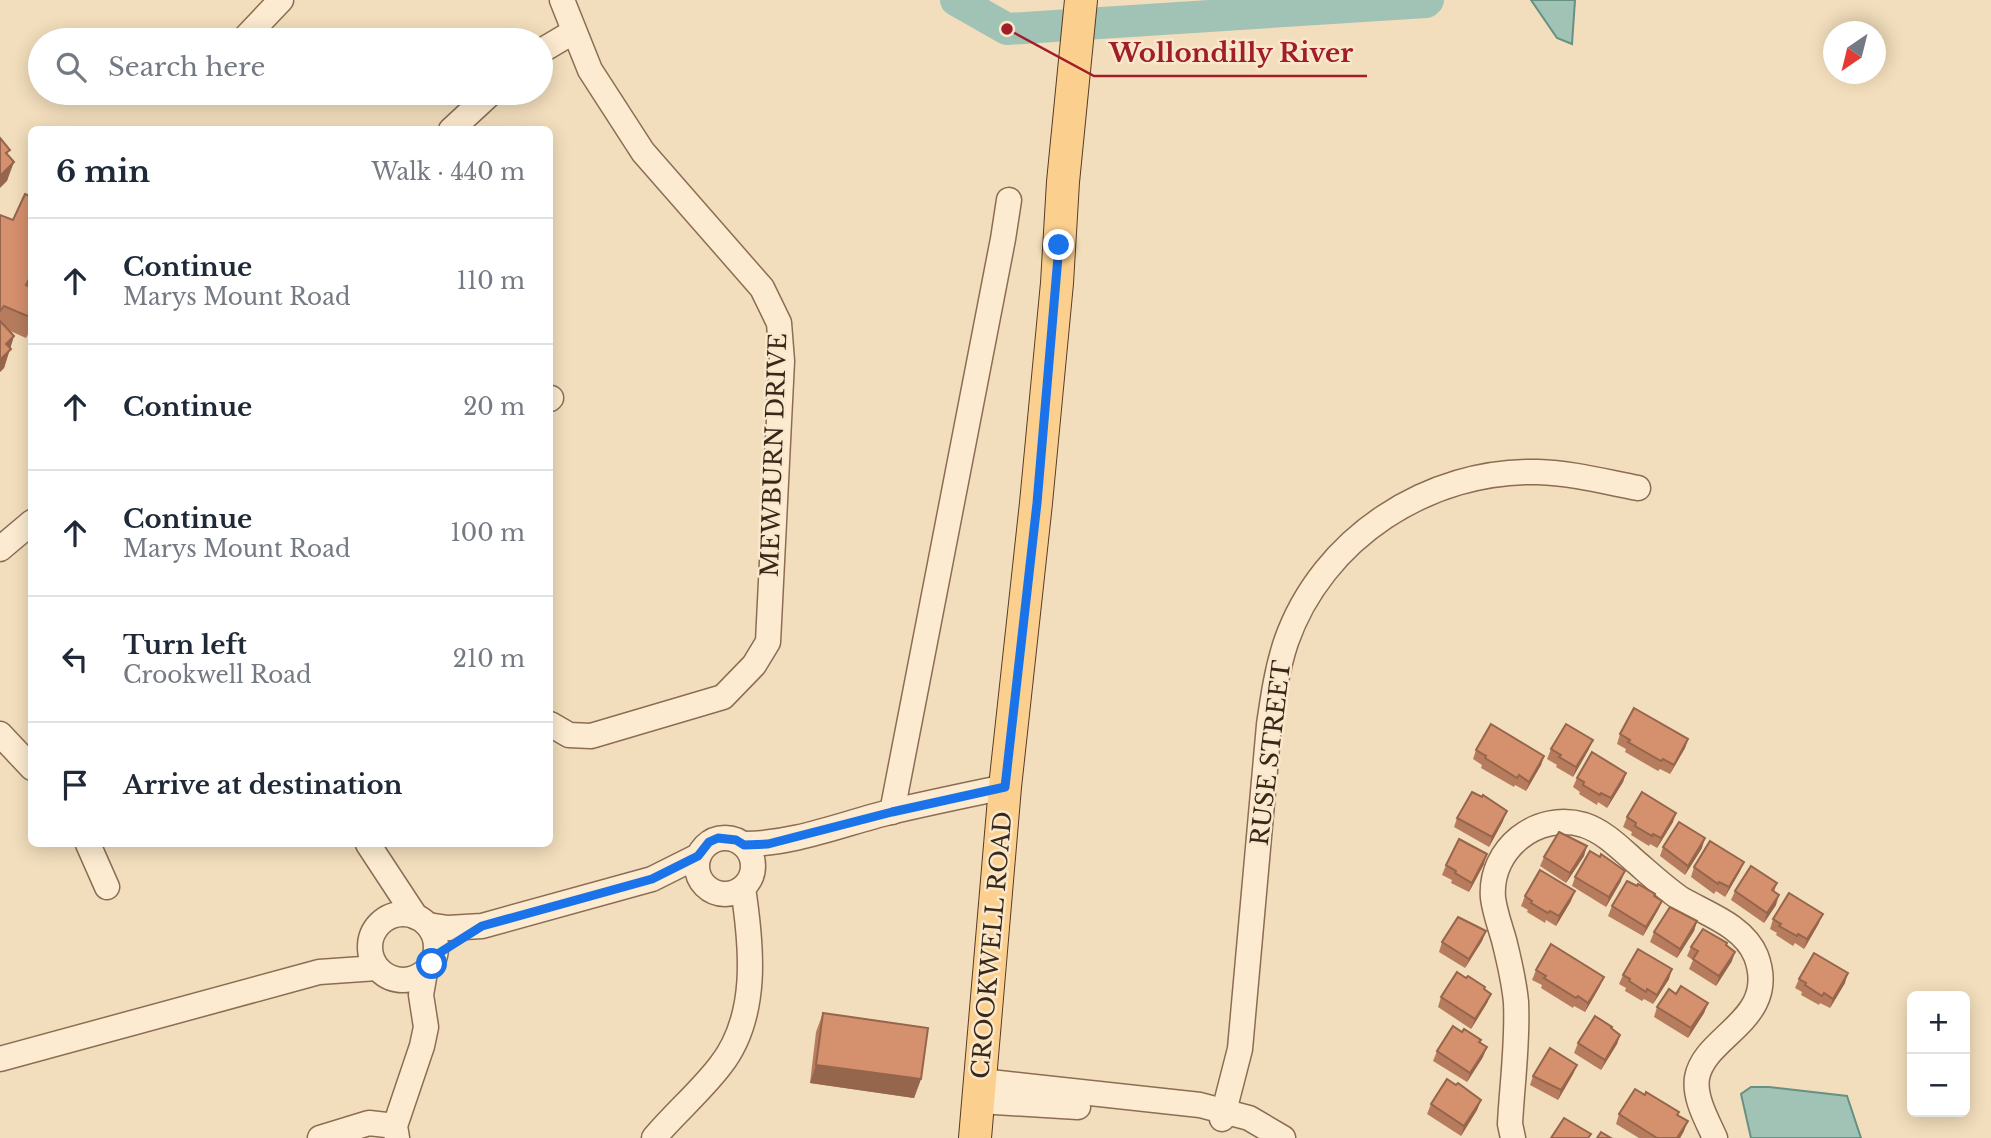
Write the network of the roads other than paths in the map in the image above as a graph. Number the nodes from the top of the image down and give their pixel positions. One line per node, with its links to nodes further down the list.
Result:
1 (281, 0): 4 (street)
2 (562, 0): 5 (street, MEWBURN DRIVE)
3 (1082, 0): 16 (main road, CROOKWELL ROAD)
4 (254, 28)
5 (573, 32): 6 (street); 13 (street, MEWBURN DRIVE)
6 (553, 44)
7 (478, 105): 8 (street)
8 (455, 126)
9 (1009, 200): 17 (street)
10 (1639, 488): 38 (street, RUSE STREET)
11 (28, 525): 12 (street)
12 (0, 549)
13 (553, 726)
14 (0, 734): 15 (street)
15 (28, 764)
16 (1005, 787): 17 (street); 37 (main road, CROOKWELL ROAD)
17 (892, 812): 18 (street)
18 (788, 840): 19 (street); 25 (street)
19 (744, 845): 23 (street); 25 (street)
20 (89, 847): 26 (street)
21 (369, 847): 30 (street)
22 (370, 847): 28 (street)
23 (698, 856): 24 (street); 27 (street)
24 (652, 879): 27 (street); 29 (street)
25 (748, 880): 27 (street); 31 (street)
26 (107, 887)
27 (709, 889): 31 (street)
28 (422, 921): 29 (street); 30 (street); 32 (street)
29 (482, 926): 32 (street)
30 (376, 931): 33 (street); 34 (street)
31 (749, 940): 41 (street)
32 (430, 963): 34 (street); 36 (street)
33 (319, 972): 34 (street); 35 (street)
34 (386, 974): 36 (street)
35 (0, 1059)
36 (413, 1071): 39 (street)
37 (980, 1091): 38 (street); 42 (main road, CROOKWELL ROAD)
38 (1223, 1114): 43 (street); 44 (street)
39 (396, 1132): 40 (street)
40 (320, 1138)
41 (654, 1138)
42 (975, 1138)
43 (1270, 1138)
44 (1283, 1138)
45 (1513, 1138): 46 (street)
46 (1715, 1138)

